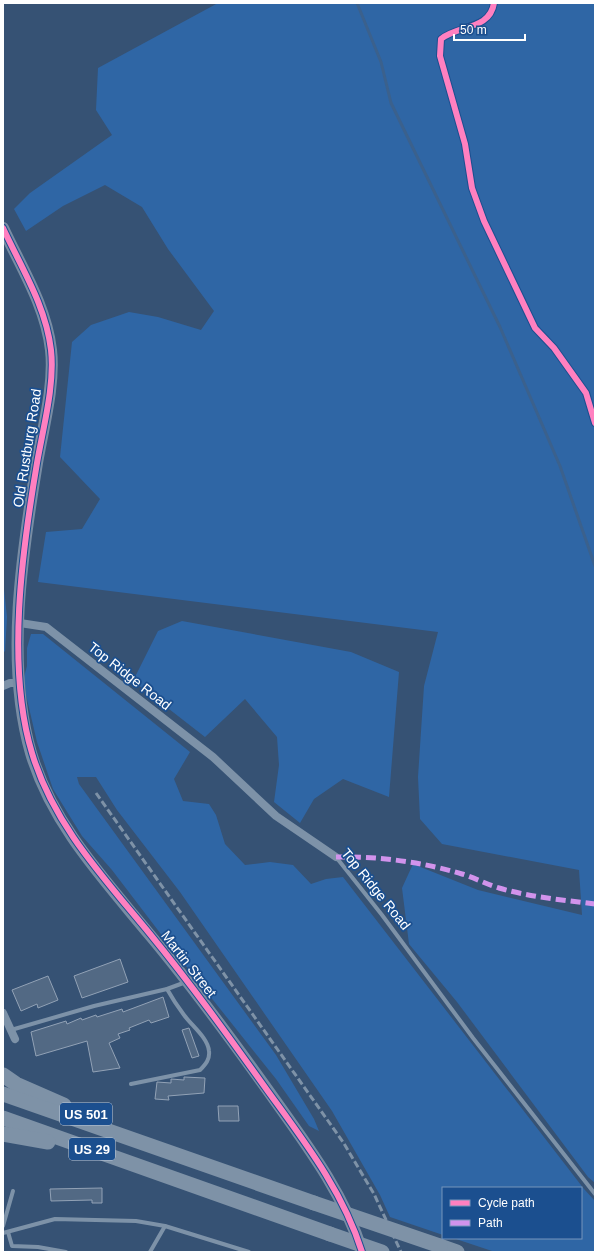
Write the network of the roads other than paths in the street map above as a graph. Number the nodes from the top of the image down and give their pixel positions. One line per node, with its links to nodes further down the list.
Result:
1 (3, 228): 2 (street, Old Rustburg Road)
2 (20, 622): 3 (street, Old Rustburg Road); 5 (street, Top Ridge Road)
3 (19, 683): 4 (street); 6 (street, Martin Street)
4 (3, 686)
5 (336, 857): 19 (lane, Top Ridge Road)
6 (188, 981): 7 (lane); 26 (street, Martin Street)
7 (167, 989): 9 (lane); 12 (lane)
8 (3, 1013): 9 (street)
9 (11, 1030): 10 (street)
10 (15, 1039)
11 (3, 1075): 16 (highway, US 501)
12 (131, 1084)
13 (3, 1094): 16 (highway, US 29)
14 (3, 1118): 17 (highway, US 29)
15 (3, 1134): 17 (highway)
16 (169, 1151): 28 (highway, US 29, bridge)
17 (181, 1182): 27 (highway, US 29, bridge)
18 (13, 1191): 20 (lane)
19 (595, 1194)
20 (3, 1226)
21 (165, 1226): 22 (lane); 24 (lane); 25 (lane)
22 (5, 1233): 23 (lane)
23 (66, 1252)
24 (150, 1252)
25 (248, 1252)
26 (362, 1252)
27 (382, 1252)
28 (457, 1252)

